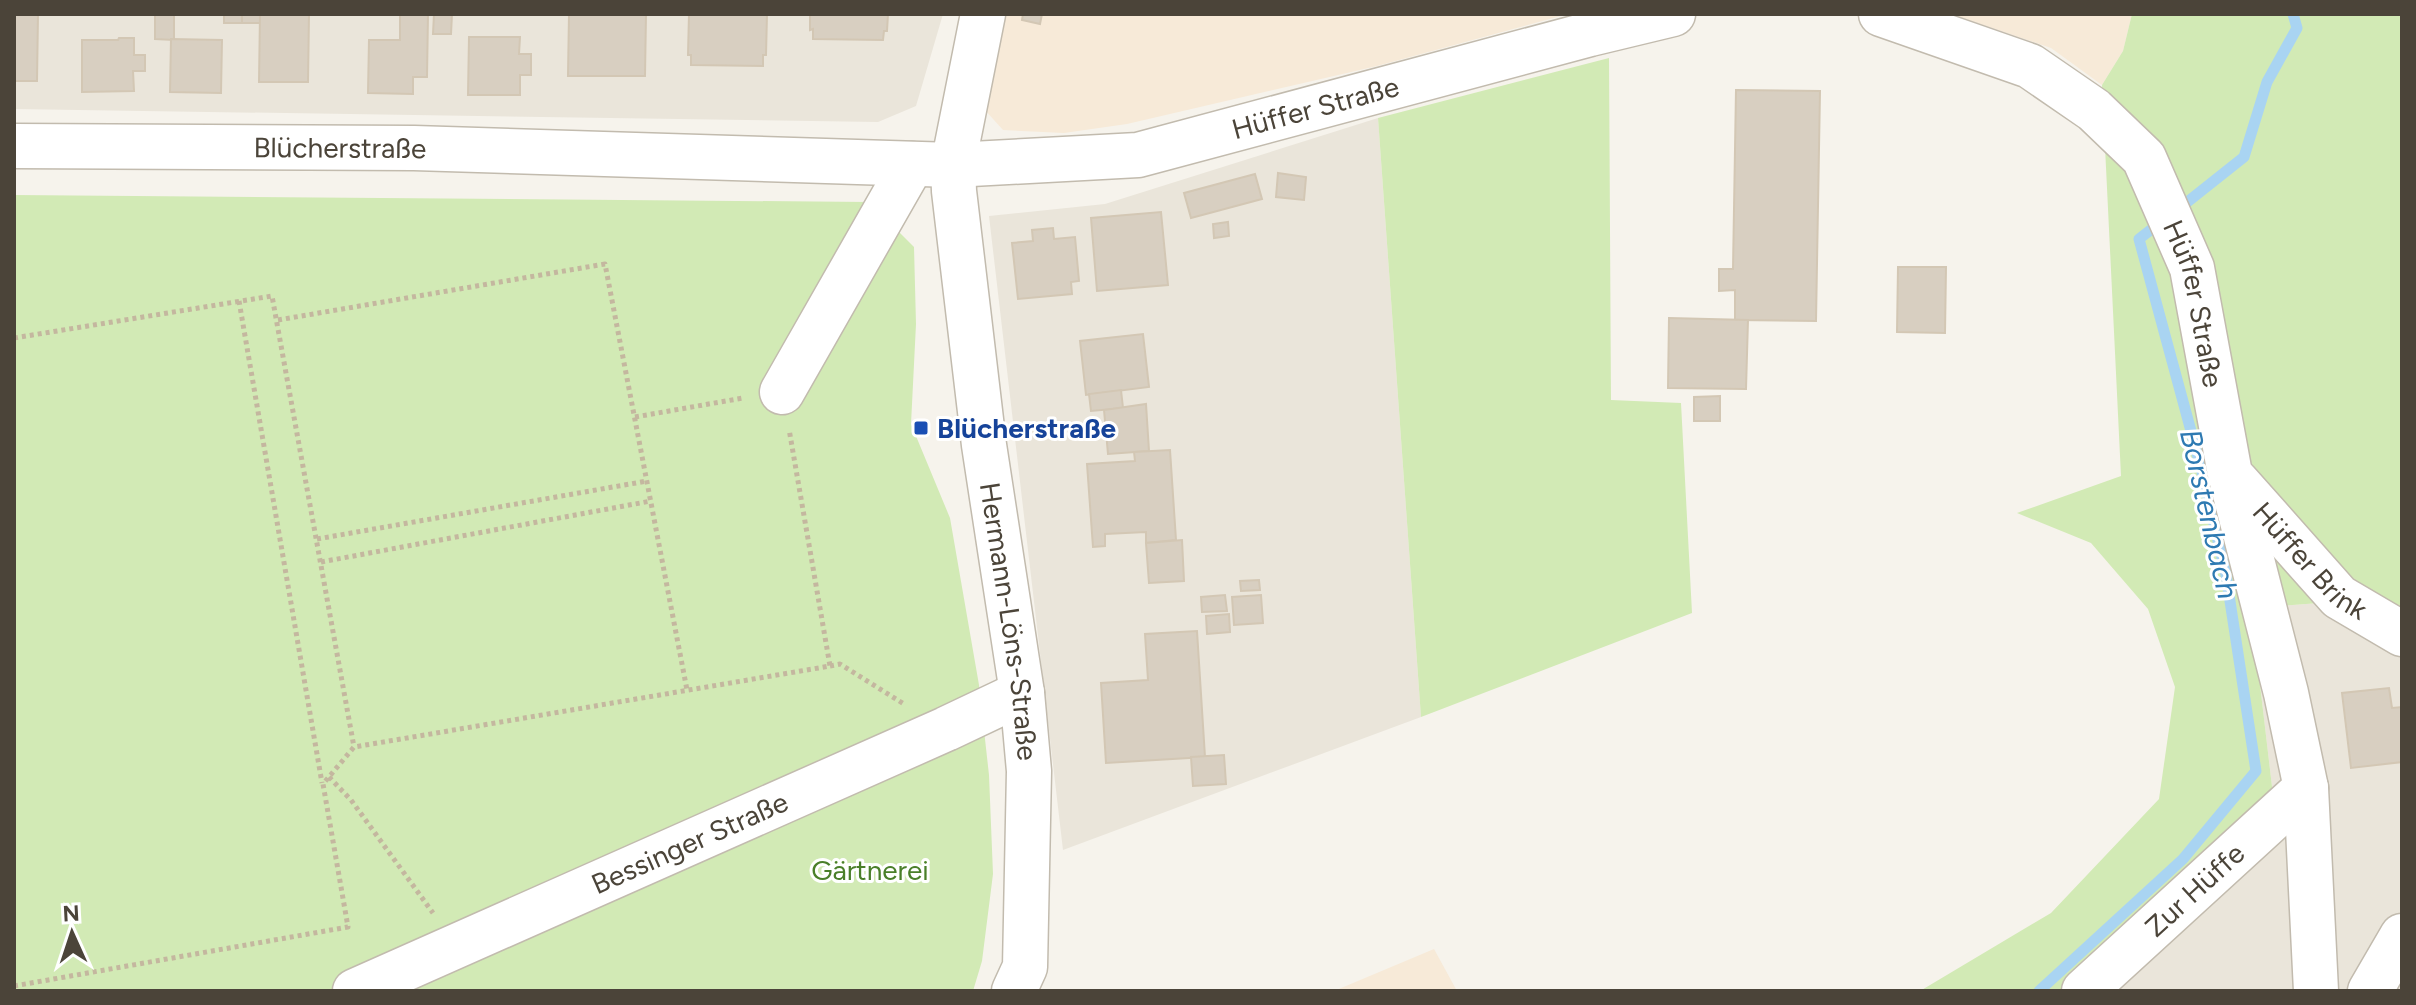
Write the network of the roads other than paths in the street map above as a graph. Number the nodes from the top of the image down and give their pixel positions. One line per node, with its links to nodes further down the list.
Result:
1 (983, 14): 5 (street, Hermann-Löns-Straße)
2 (1673, 14): 5 (street, Hüffer Straße)
3 (1881, 14): 7 (street, Hüffer Straße)
4 (14, 146): 5 (street, Blücherstraße)
5 (933, 164): 6 (street); 9 (street, Hermann-Löns-Straße)
6 (782, 392)
7 (2230, 474): 8 (street, Hüffer Brink); 10 (street, Hüffer Straße)
8 (2402, 634)
9 (1022, 693): 12 (street, Bessinger Straße); 13 (street, Hermann-Löns-Straße)
10 (2306, 788): 14 (street, Zur Hüffe); 15 (street, Hüffer Straße)
11 (2402, 936): 16 (street)
12 (355, 991)
13 (1014, 991)
14 (2084, 991)
15 (2316, 991)
16 (2370, 991)

